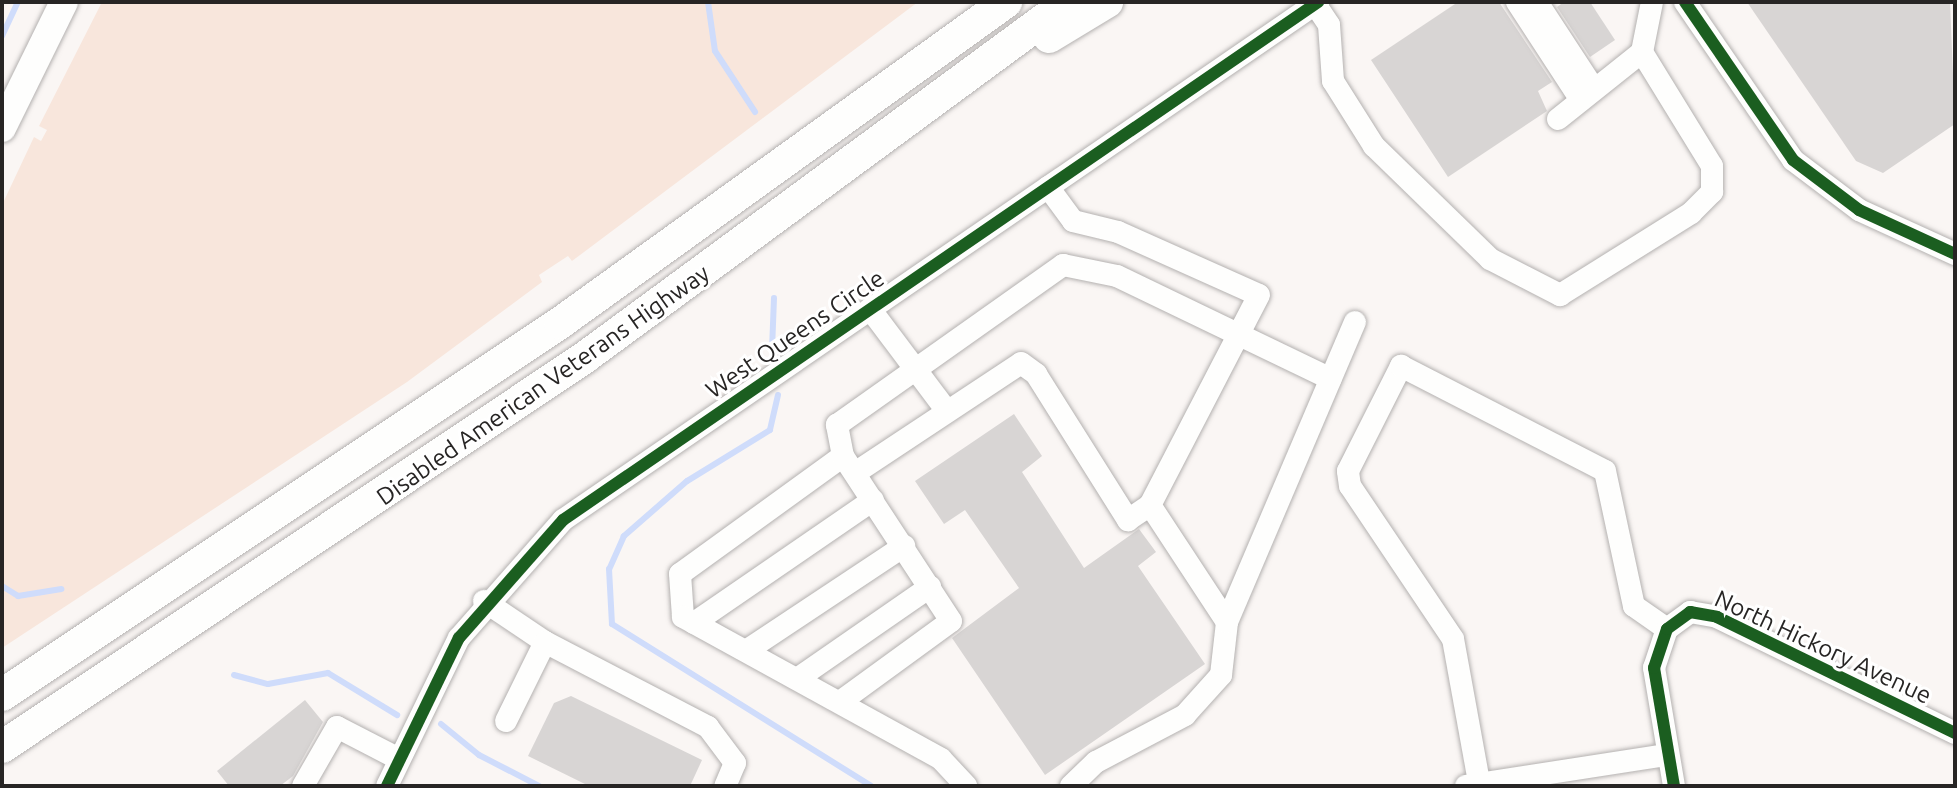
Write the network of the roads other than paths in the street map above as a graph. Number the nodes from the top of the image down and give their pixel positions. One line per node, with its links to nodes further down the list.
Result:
1 (64, 2): 14 (main road)
2 (1006, 2): 35 (highway, Disabled American Veterans Highway)
3 (1068, 2): 12 (highway, Disabled American Veterans Highway)
4 (1107, 2): 12 (highway)
5 (1517, 2): 11 (street)
6 (1537, 2): 11 (street)
7 (1652, 2): 10 (street)
8 (1685, 2): 16 (street)
9 (1317, 3): 10 (street); 15 (street, West Queens Circle)
10 (1642, 52): 11 (street)
11 (1587, 94): 13 (street)
12 (917, 117): 39 (highway, Disabled American Veterans Highway)
13 (1558, 119)
14 (2, 128)
15 (1048, 187): 17 (street, West Queens Circle); 19 (street)
16 (1955, 254)
17 (870, 309): 20 (street); 28 (street, West Queens Circle)
18 (1355, 322): 21 (street)
19 (1240, 336): 20 (street); 21 (street); 25 (street)
20 (916, 372): 22 (street); 23 (street)
21 (1331, 379): 29 (street)
22 (946, 410): 23 (street); 25 (street)
23 (849, 464): 24 (street); 30 (street)
24 (873, 500): 26 (street); 30 (street)
25 (1150, 505): 29 (street)
26 (904, 546): 27 (street); 33 (street)
27 (930, 587): 34 (street); 36 (street)
28 (484, 601): 32 (street); 41 (street, West Queens Circle)
29 (1227, 622): 47 (street)
30 (694, 623): 33 (street)
31 (1670, 625): 38 (street, North Hickory Avenue); 40 (street); 42 (street)
32 (545, 642): 37 (street); 45 (street)
33 (746, 651): 34 (street)
34 (797, 679): 36 (street)
35 (2, 695)
36 (840, 702): 46 (street)
37 (506, 721)
38 (1955, 733)
39 (2, 747)
40 (1666, 755): 42 (street); 48 (street)
41 (399, 759): 43 (street); 44 (street, West Queens Circle)
42 (1472, 784)
43 (303, 786)
44 (387, 786)
45 (725, 786)
46 (966, 786)
47 (1071, 786)
48 (1674, 786)

